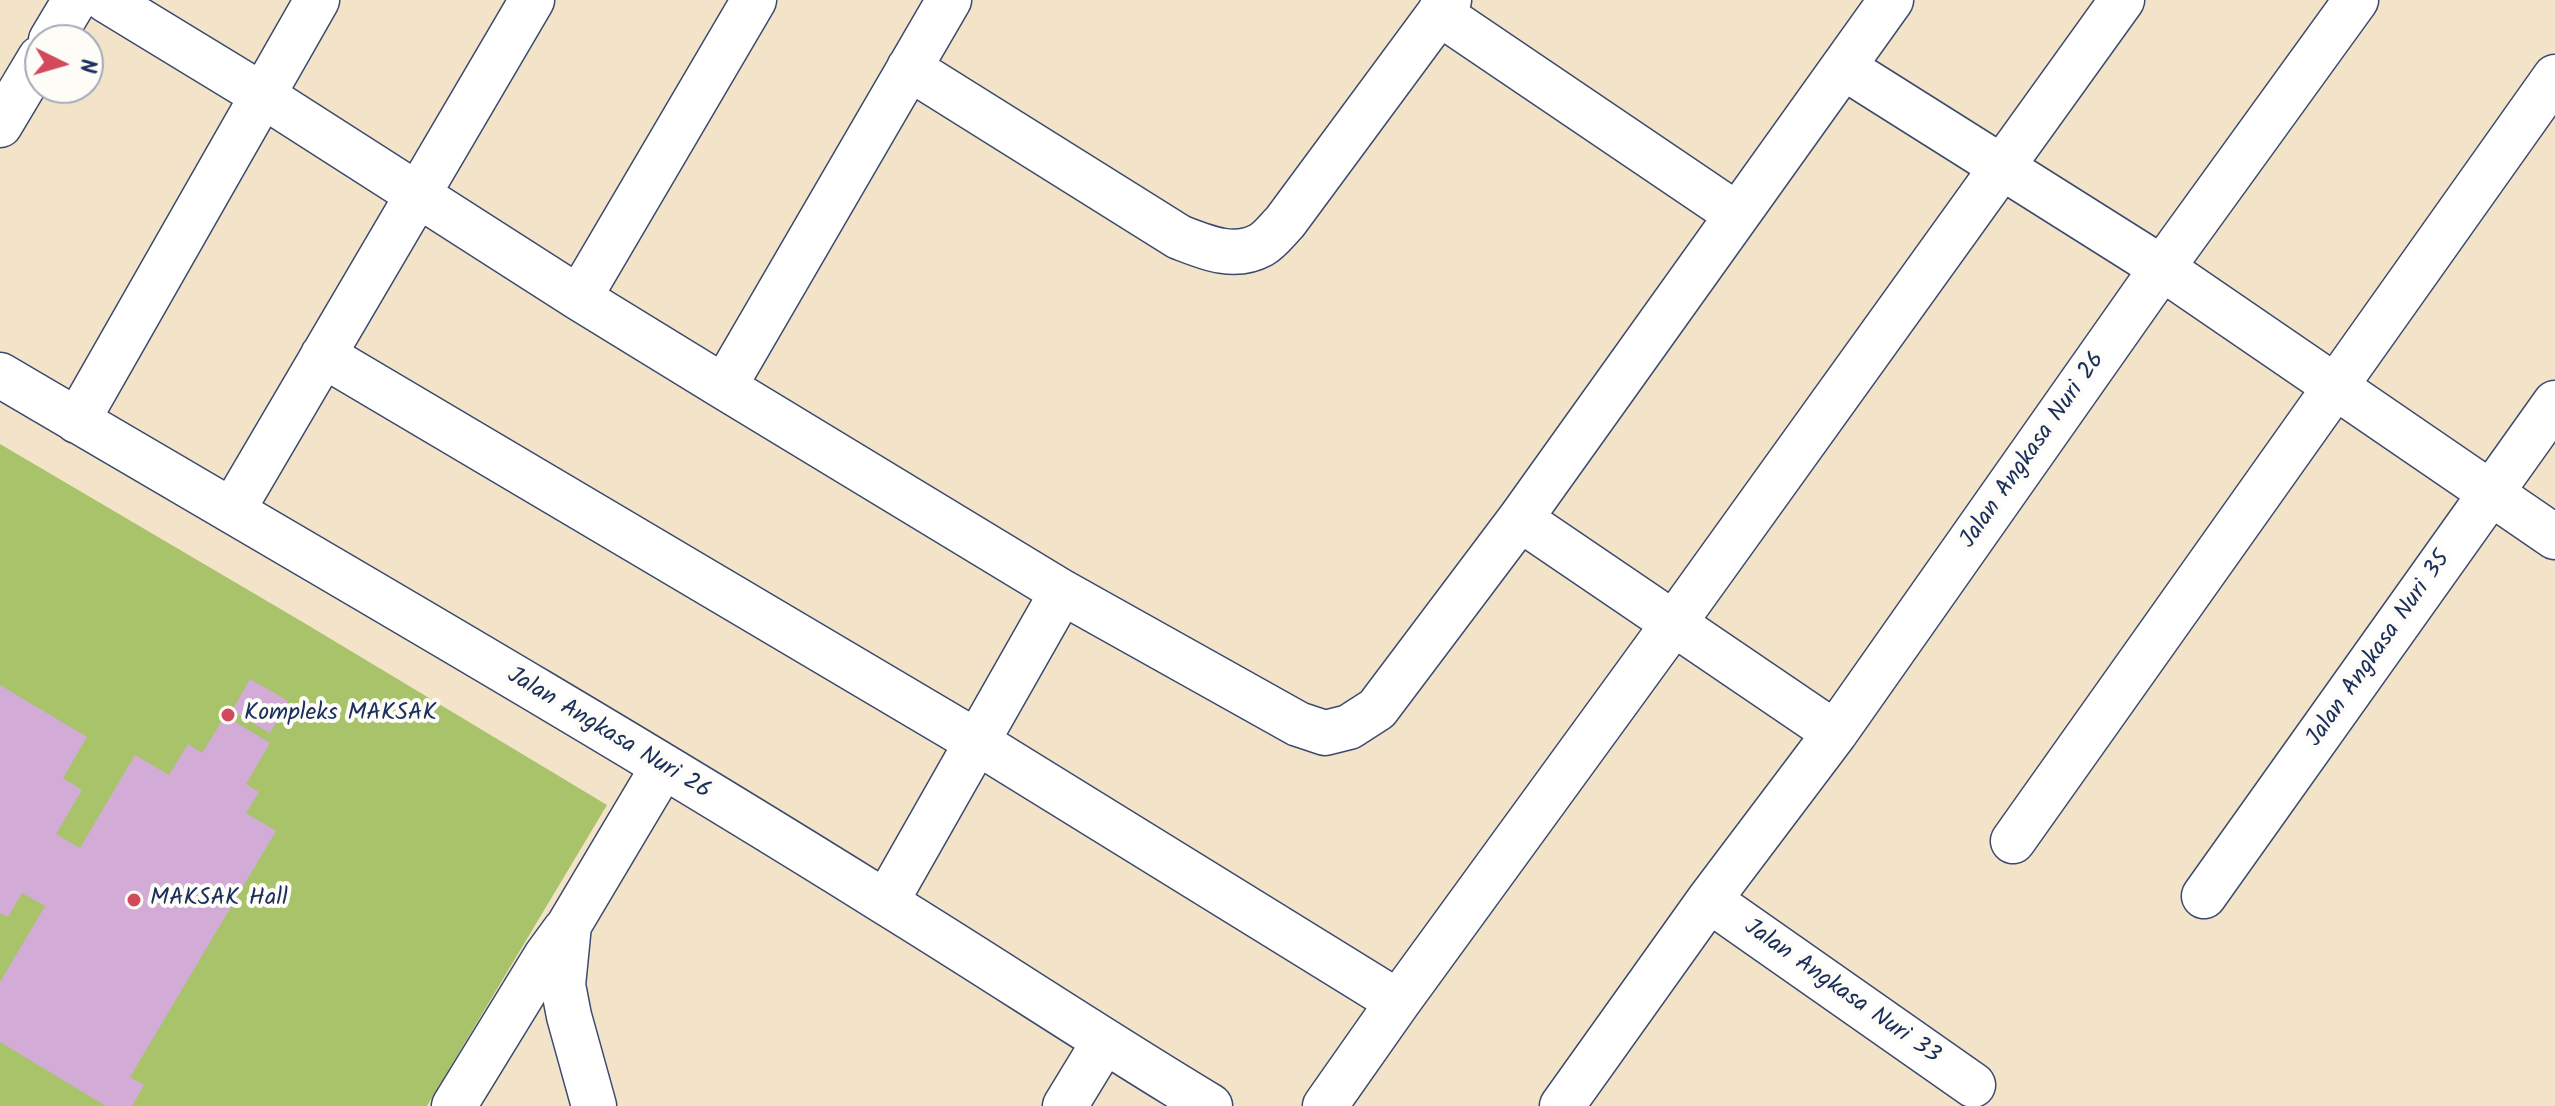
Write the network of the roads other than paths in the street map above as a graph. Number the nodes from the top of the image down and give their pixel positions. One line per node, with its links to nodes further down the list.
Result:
1 (75, 0): 11 (street)
2 (106, 0): 16 (street)
3 (317, 0): 16 (street)
4 (532, 0): 19 (street)
5 (754, 0): 22 (street)
6 (949, 0): 13 (street)
7 (1891, 0): 12 (street)
8 (2122, 0): 18 (street)
9 (2356, 0): 21 (street, Jalan Angkasa Nuri 26)
10 (1444, 7): 13 (street); 20 (street)
11 (61, 24)
12 (1843, 67): 18 (street); 20 (street)
13 (909, 68): 25 (street)
14 (2555, 77): 26 (street)
15 (24, 85): 17 (street)
16 (262, 95): 19 (street); 28 (street)
17 (0, 125)
18 (2002, 168): 21 (street); 34 (street)
19 (417, 195): 22 (street); 23 (street)
20 (1736, 214): 31 (street)
21 (2162, 268): 26 (street); 35 (street, Jalan Angkasa Nuri 26)
22 (579, 298): 25 (street)
23 (323, 355): 30 (street); 36 (street)
24 (0, 375): 28 (street, Jalan Angkasa Nuri 26)
25 (724, 387): 33 (street)
26 (2336, 389): 29 (street); 38 (street)
27 (2555, 403): 29 (street, Jalan Angkasa Nuri 35)
28 (77, 421): 30 (street, Jalan Angkasa Nuri 26)
29 (2491, 493): 32 (street); 39 (street, Jalan Angkasa Nuri 35)
30 (232, 511): 37 (street, Jalan Angkasa Nuri 26)
31 (1520, 519): 33 (street); 34 (street)
32 (2555, 537)
33 (1062, 592): 36 (street)
34 (1674, 623): 35 (street); 43 (street)
35 (1835, 733): 40 (street, Jalan Angkasa Nuri 26)
36 (977, 742): 41 (street); 43 (street)
37 (663, 767): 41 (street, Jalan Angkasa Nuri 26); 42 (street)
38 (2013, 841)
39 (2204, 896)
40 (1709, 900): 45 (street, Jalan Angkasa Nuri 33); 51 (street, Jalan Angkasa Nuri 26)
41 (886, 902): 44 (street, Jalan Angkasa Nuri 26)
42 (569, 925): 46 (street); 47 (street)
43 (1398, 1002): 50 (street)
44 (1104, 1042): 48 (street); 49 (street, Jalan Angkasa Nuri 26)
45 (1973, 1085)
46 (454, 1106)
47 (594, 1106)
48 (1065, 1106)
49 (1210, 1106)
50 (1325, 1106)
51 (1562, 1106)

